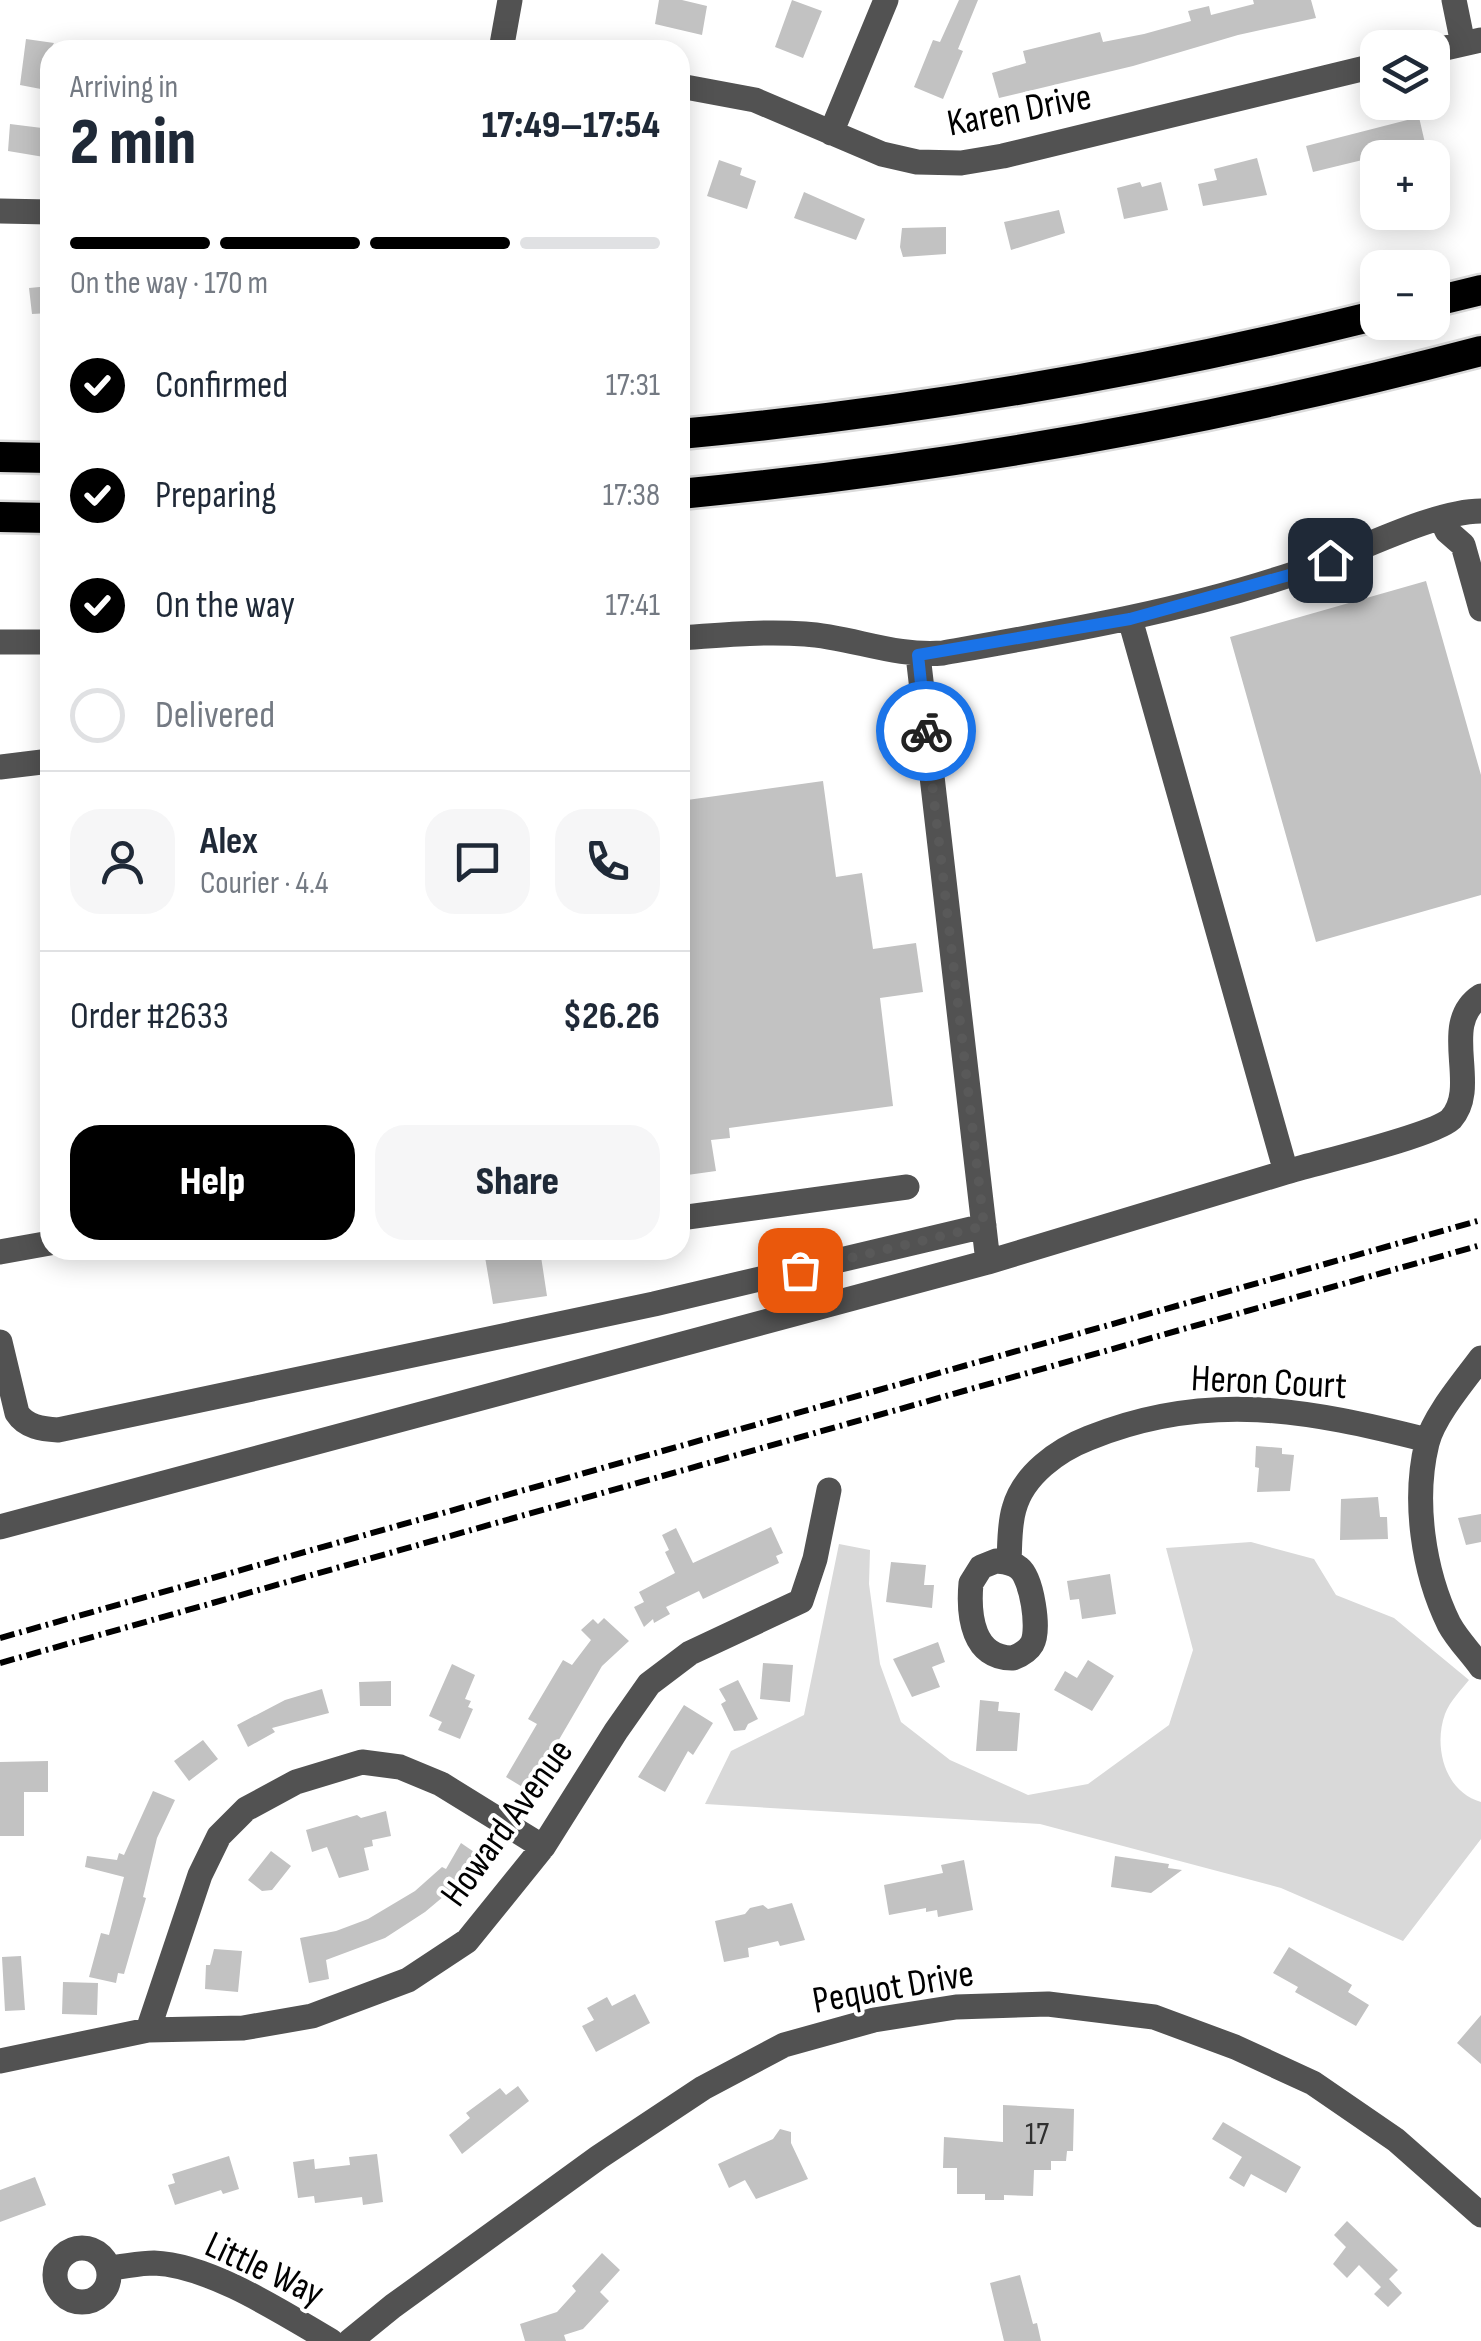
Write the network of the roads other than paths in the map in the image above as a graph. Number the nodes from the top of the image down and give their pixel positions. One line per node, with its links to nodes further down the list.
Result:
1 (510, 0): 4 (street)
2 (886, 0): 8 (street)
3 (1454, 0): 5 (street)
4 (503, 40)
5 (1472, 42)
6 (1360, 68): 8 (street, Karen Drive)
7 (690, 88): 8 (street, Karen Drive)
8 (832, 133)
9 (0, 211): 10 (street)
10 (40, 212)
11 (1481, 290): 12 (highway)
12 (1450, 298)
13 (1360, 319): 15 (highway)
14 (1481, 351): 18 (highway)
15 (690, 433)
16 (0, 458): 17 (highway)
17 (40, 458)
18 (690, 493)
19 (1481, 511): 22 (street)
20 (0, 518): 21 (highway)
21 (40, 518)
22 (1441, 518): 23 (street); 24 (street)
23 (1481, 609)
24 (1130, 619): 28 (street); 32 (street)
25 (690, 638): 28 (street)
26 (0, 642): 27 (street)
27 (40, 642)
28 (918, 655): 35 (street)
29 (40, 762): 30 (street)
30 (0, 767)
31 (1481, 996): 32 (street)
32 (1286, 1172): 38 (street)
33 (906, 1187): 34 (street)
34 (690, 1217)
35 (984, 1226): 38 (street); 39 (street)
36 (40, 1244): 37 (street)
37 (0, 1252)
38 (988, 1262): 43 (street)
39 (0, 1342)
40 (1481, 1358): 41 (street)
41 (1427, 1440): 44 (street, Heron Court); 45 (street)
42 (829, 1490): 46 (street, Howard Avenue)
43 (0, 1526)
44 (1009, 1562)
45 (1481, 1667)
46 (543, 1848): 47 (street, Howard Avenue); 47 (street)
47 (148, 2030): 48 (street, Howard Avenue)
48 (0, 2061)
49 (1481, 2216): 52 (street, Pequot Drive)
50 (108, 2268): 51 (street, Little Way)
51 (330, 2341)
52 (350, 2341)

